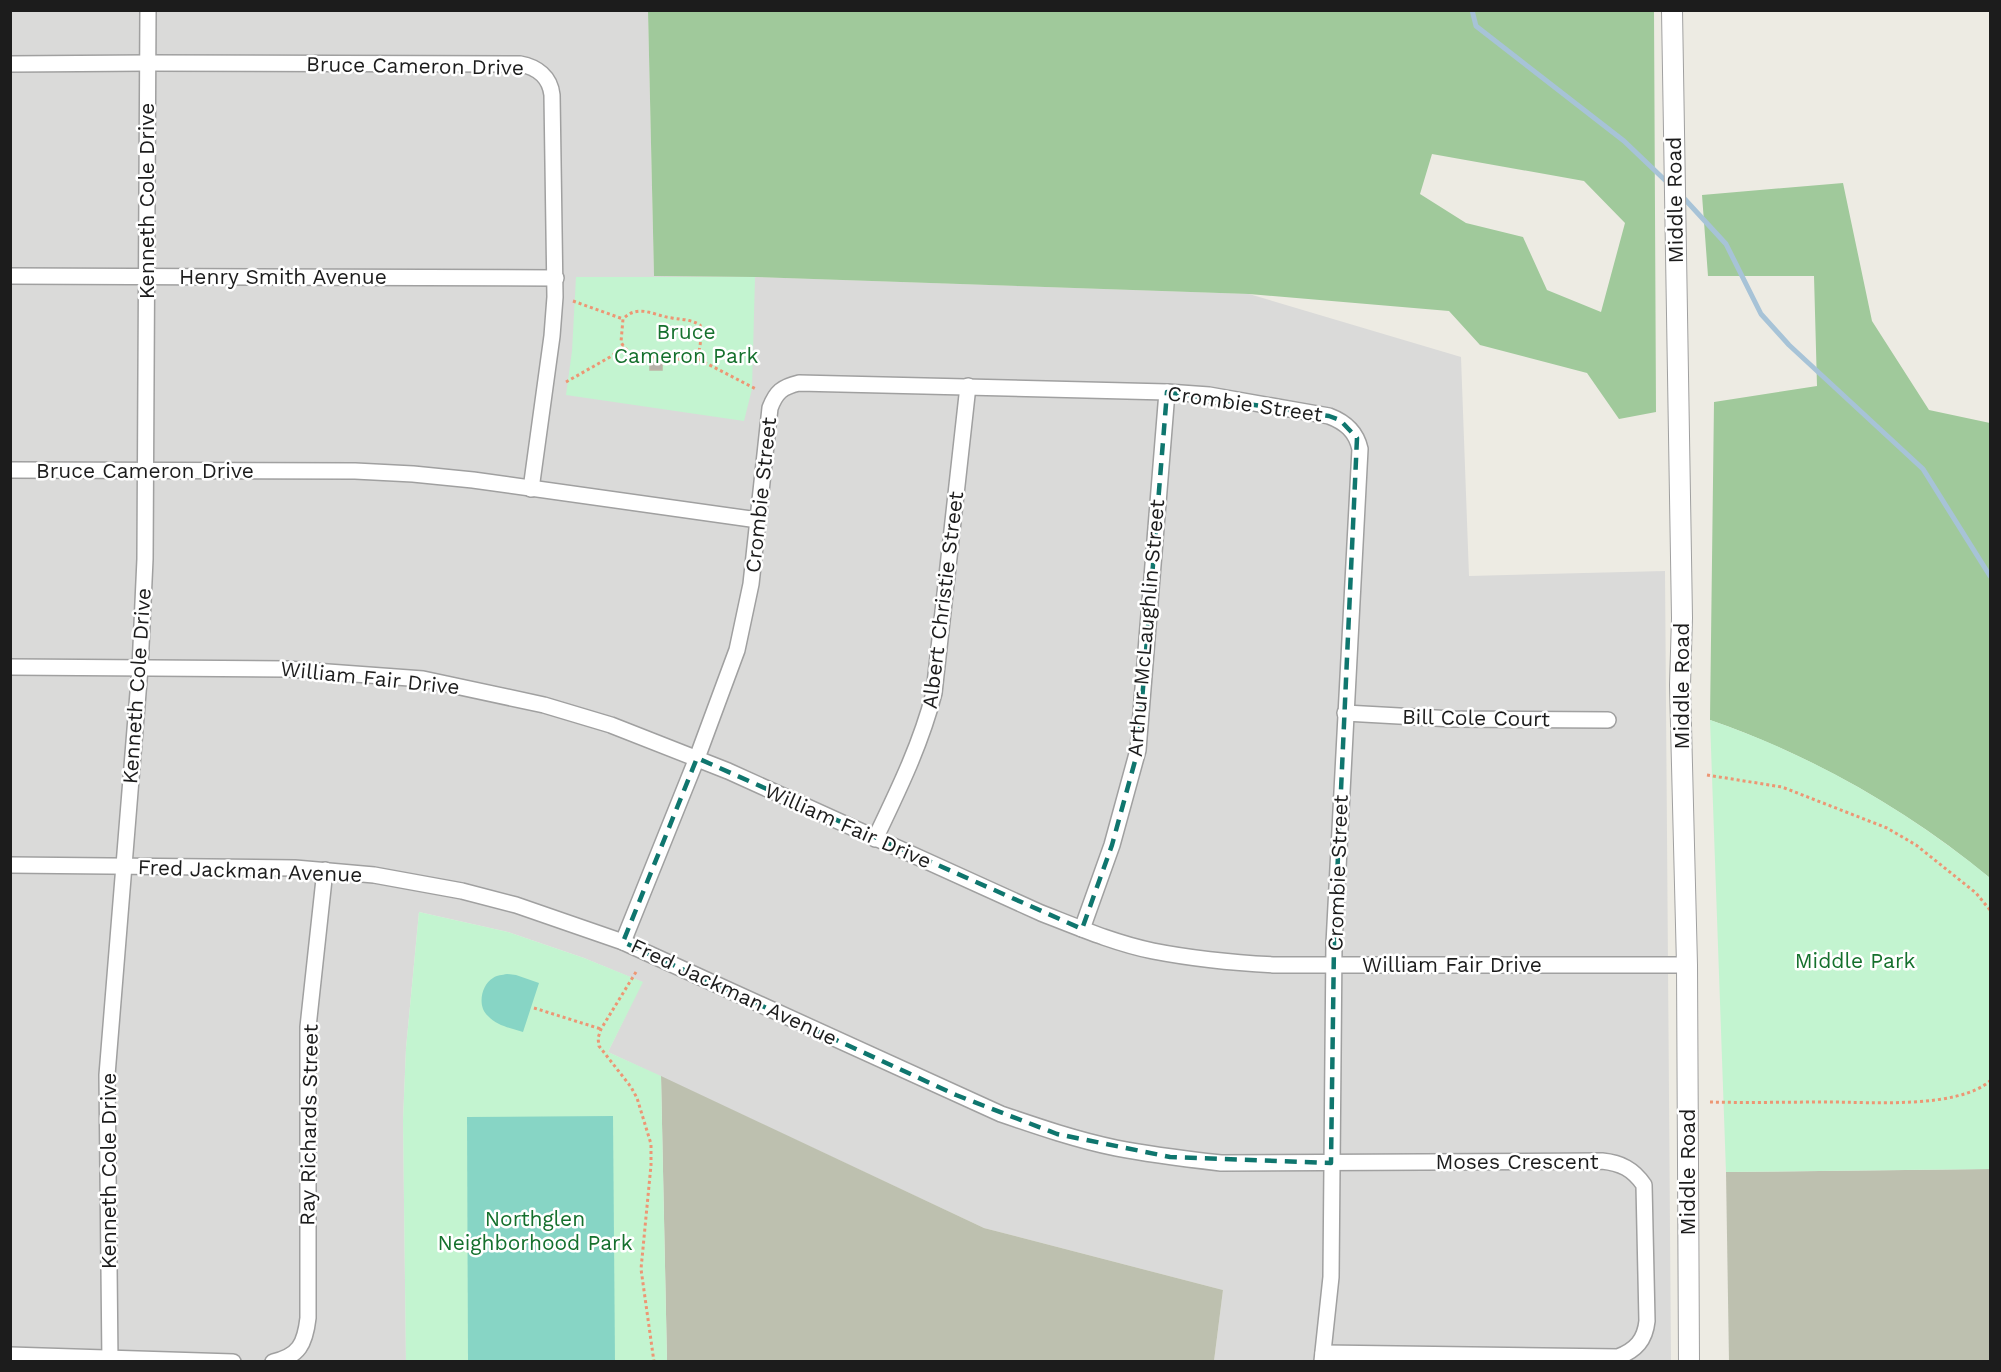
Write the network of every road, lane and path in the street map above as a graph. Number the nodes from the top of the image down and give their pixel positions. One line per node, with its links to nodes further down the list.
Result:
1 (148, 10): 3 (street, Kenneth Cole Drive)
2 (1672, 10): 34 (street, Middle Road)
3 (148, 63): 4 (street, Bruce Cameron Drive); 6 (street, Kenneth Cole Drive); 7 (street, Bruce Cameron Drive)
4 (10, 64)
5 (10, 276): 6 (street, Henry Smith Avenue)
6 (147, 277): 7 (street, Henry Smith Avenue); 17 (street, Kenneth Cole Drive)
7 (556, 278): 18 (street, Bruce Cameron Drive)
8 (573, 300): 9 (path)
9 (623, 319): 10 (path); 11 (path)
10 (624, 347): 11 (path); 12 (path)
11 (698, 359): 14 (path)
12 (566, 382)
13 (968, 386): 15 (street, Crombie Street); 19 (street, Crombie Street); 26 (street, Albert Christie Street)
14 (756, 389)
15 (1167, 392): 22 (street, Crombie Street); 31 (street, Arthur McLaughlin Street)
16 (10, 470): 17 (street, Bruce Cameron Drive)
17 (145, 471): 18 (street, Bruce Cameron Drive); 21 (street, Kenneth Cole Drive)
18 (531, 489): 19 (street, Bruce Cameron Drive)
19 (758, 520): 24 (street, Crombie Street)
20 (10, 667): 21 (street, William Fair Drive)
21 (140, 668): 24 (street, William Fair Drive); 28 (street, Kenneth Cole Drive)
22 (1345, 713): 23 (street, Bill Cole Court); 33 (street, Crombie Street)
23 (1608, 720)
24 (697, 758): 26 (street, William Fair Drive); 32 (street, Crombie Street)
25 (1707, 775): 30 (path)
26 (875, 839): 31 (street, William Fair Drive)
27 (10, 865): 28 (street, Fred Jackman Avenue)
28 (124, 866): 29 (street, Fred Jackman Avenue); 43 (street, Kenneth Cole Drive)
29 (325, 870): 32 (street, Fred Jackman Avenue); 45 (street, Ray Richards Street)
30 (1990, 910)
31 (1082, 929): 33 (street, William Fair Drive)
32 (623, 942): 40 (street, Fred Jackman Avenue)
33 (1334, 965): 34 (street, William Fair Drive); 40 (street, Crombie Street)
34 (1687, 965): 47 (street, Middle Road)
35 (636, 972): 37 (path)
36 (534, 1008): 37 (path)
37 (601, 1029): 46 (path)
38 (1990, 1082): 39 (path)
39 (1710, 1101)
40 (1331, 1163): 42 (street, Crombie Street); 42 (street, Moses Crescent)
41 (10, 1355): 43 (street)
42 (1322, 1357)
43 (110, 1360): 44 (street)
44 (233, 1362)
45 (273, 1362)
46 (654, 1362)
47 (1689, 1362)

